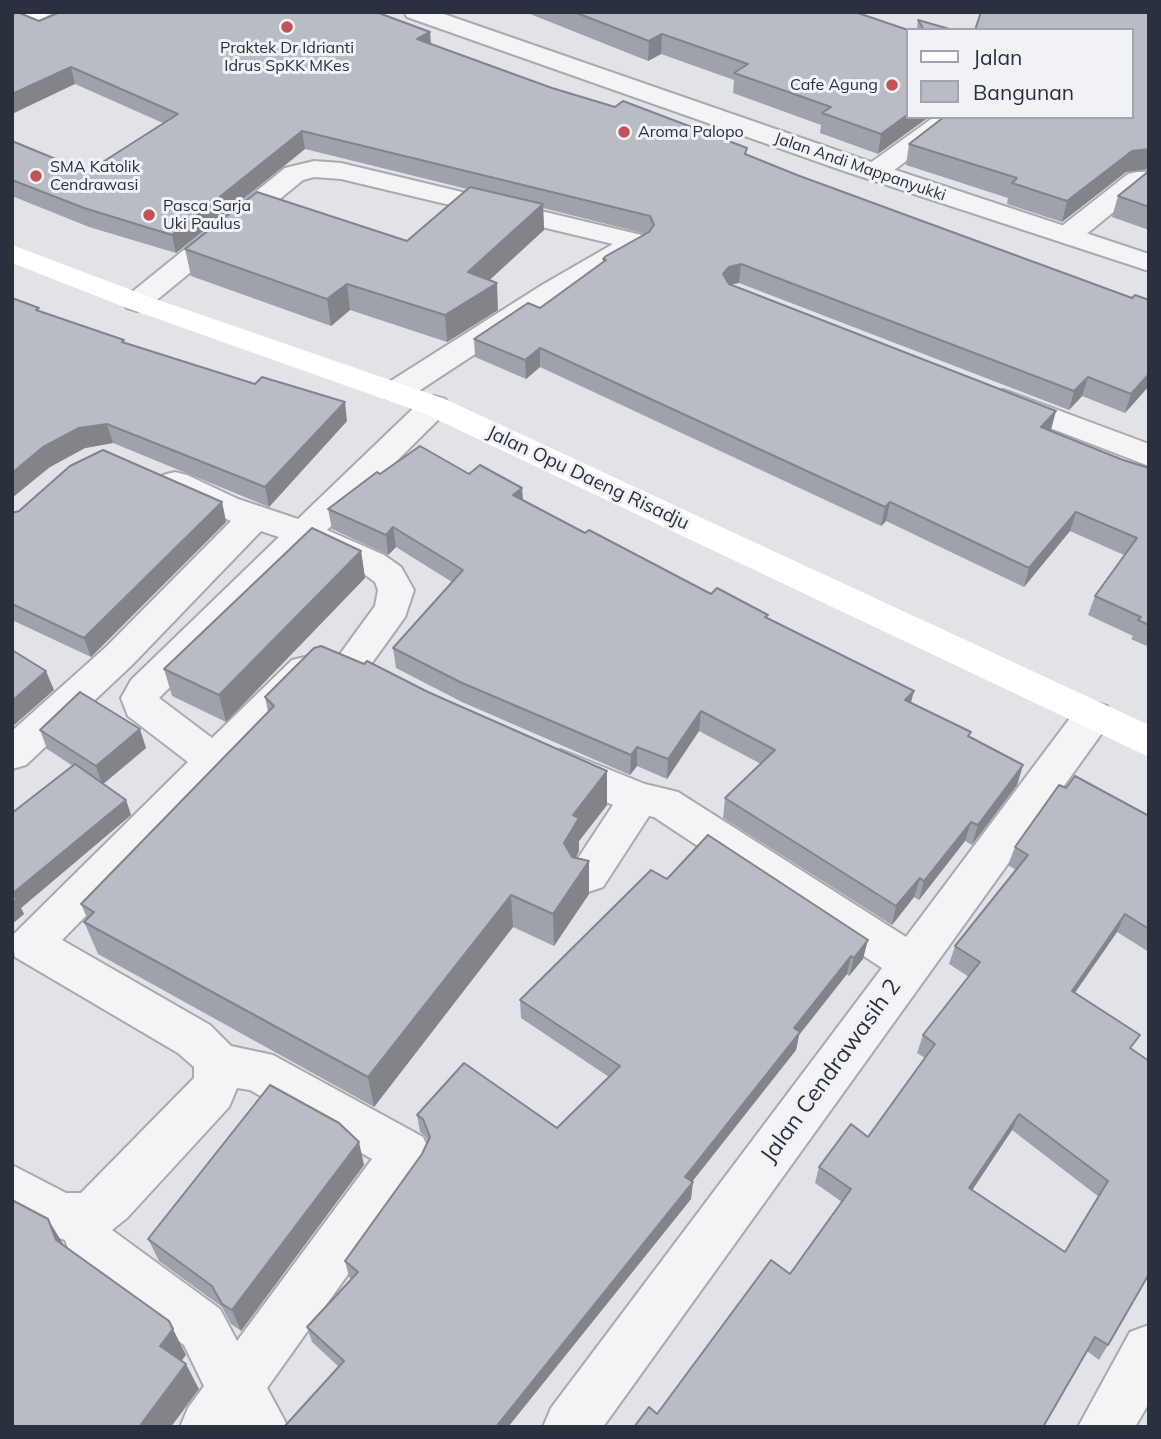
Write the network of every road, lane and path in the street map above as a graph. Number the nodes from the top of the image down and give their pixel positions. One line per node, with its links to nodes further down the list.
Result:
1 (38, 12): 3 (main road)
2 (415, 12): 5 (street, Jalan Andi Mappanyukki)
3 (12, 23)
4 (948, 119): 5 (street)
5 (875, 173): 7 (street, Jalan Andi Mappanyukki)
6 (1149, 180): 7 (street)
7 (1068, 235): 9 (street, Jalan Andi Mappanyukki)
8 (12, 253): 10 (main road, Jalan Opu Daeng Risadju)
9 (1149, 263)
10 (137, 302): 12 (main road, Jalan Opu Daeng Risadju); 12 (street)
11 (972, 387): 14 (street)
12 (397, 391): 13 (main road, Jalan Opu Daeng Risadju)
13 (434, 406): 16 (street); 20 (main road, Jalan Opu Daeng Risadju)
14 (1144, 447)
15 (152, 472): 16 (street)
16 (277, 525): 17 (street); 17 (street); 18 (street)
17 (138, 664): 23 (street); 24 (street)
18 (351, 666): 19 (street); 24 (street)
19 (387, 684)
20 (1093, 716): 21 (main road, Jalan Opu Daeng Risadju); 27 (street, Jalan Cendrawasih 2)
21 (1149, 742)
22 (532, 752): 25 (street)
23 (12, 754)
24 (214, 760): 28 (street)
25 (639, 799): 26 (street); 27 (street)
26 (588, 876)
27 (911, 963): 33 (street, Jalan Cendrawasih 2)
28 (217, 1065): 30 (street); 32 (street)
29 (12, 1188): 30 (street)
30 (83, 1216): 32 (street)
31 (1149, 1351): 34 (street)
32 (234, 1414)
33 (570, 1427)
34 (1105, 1427)

